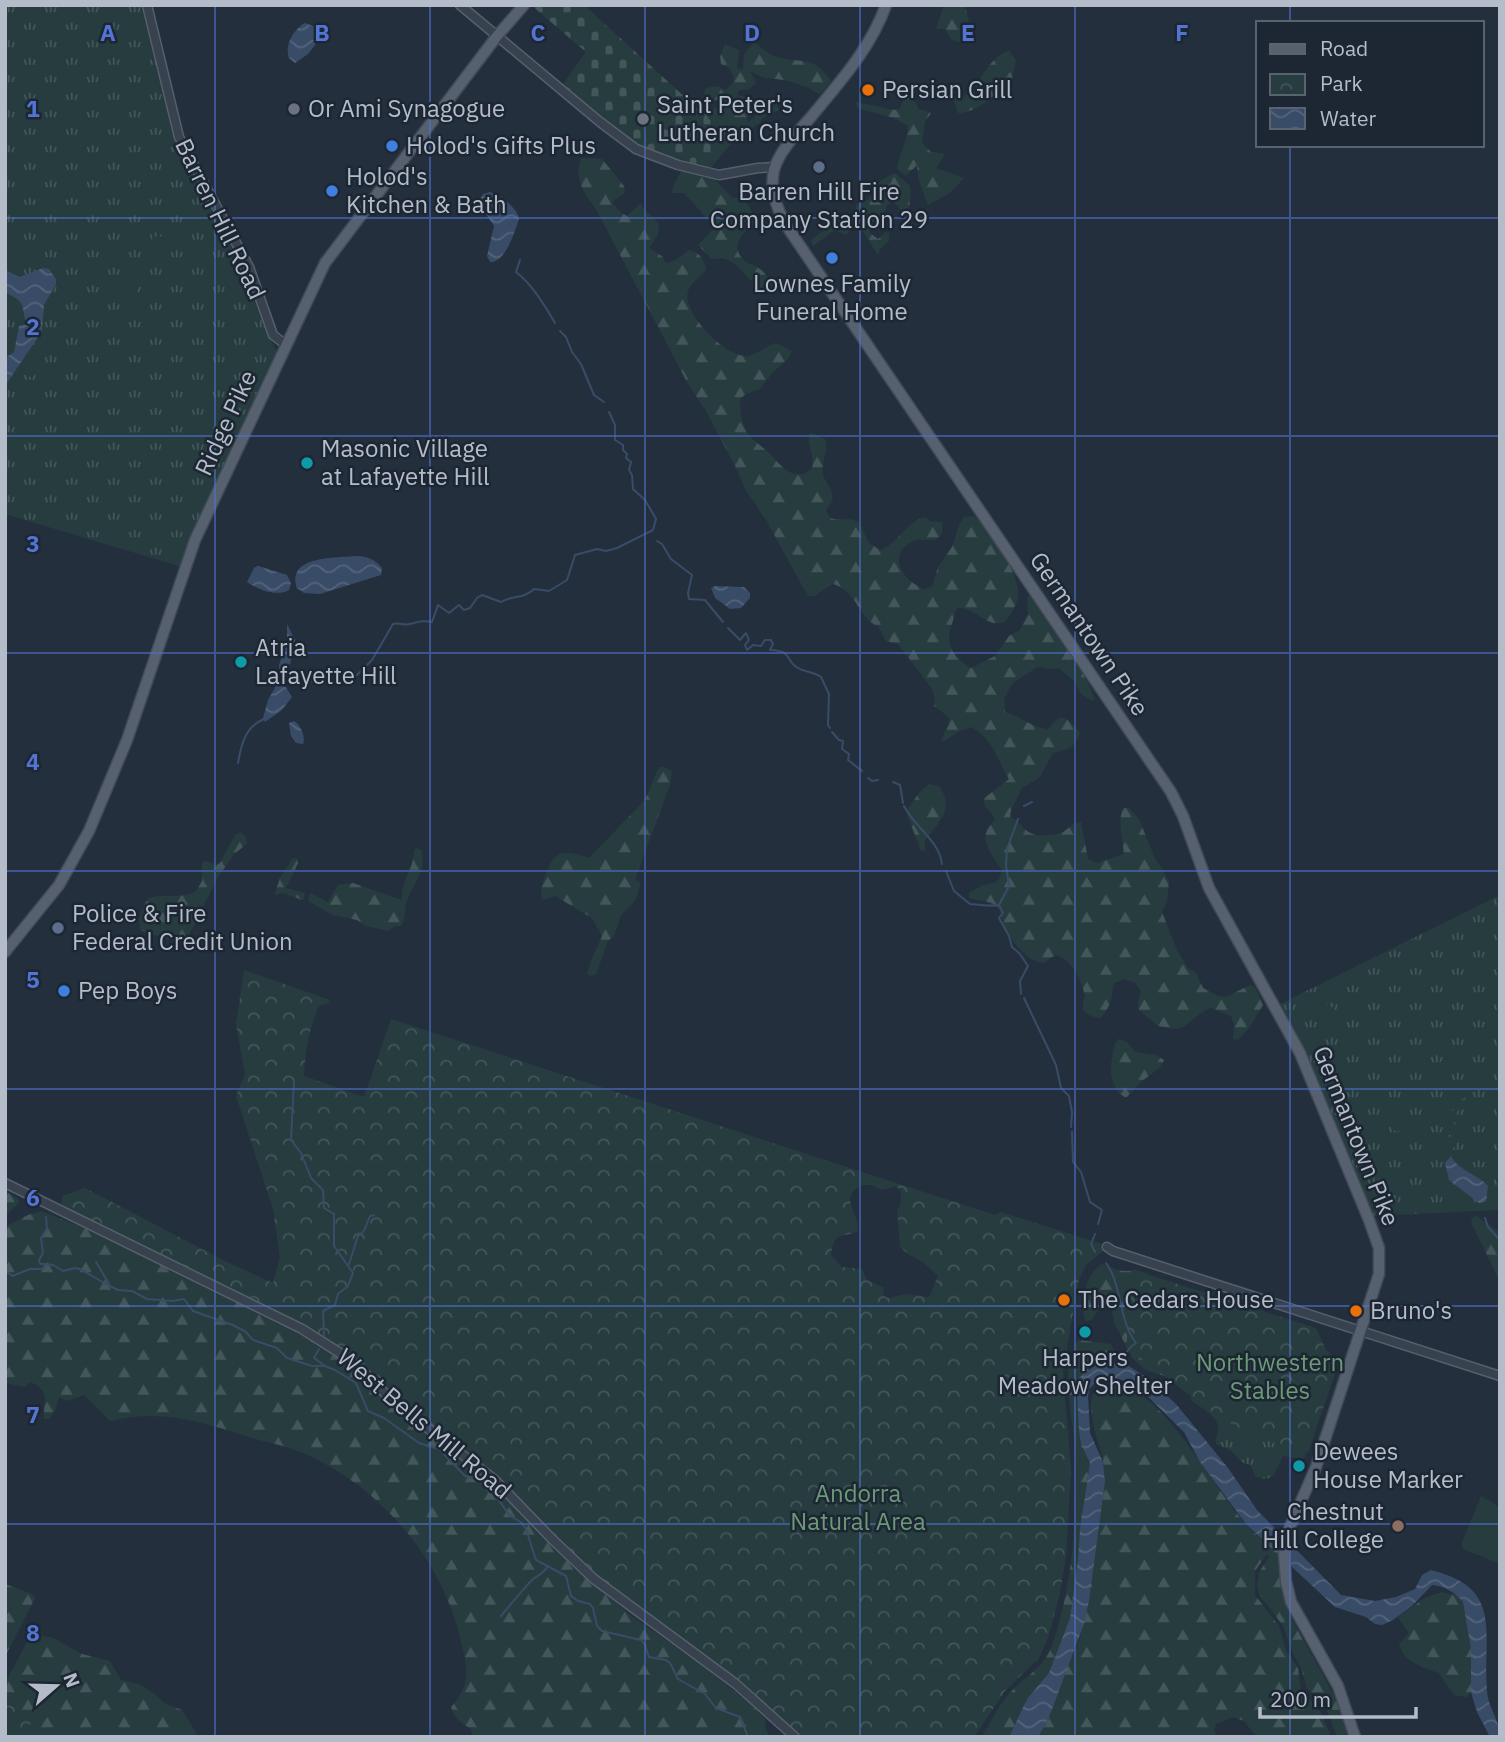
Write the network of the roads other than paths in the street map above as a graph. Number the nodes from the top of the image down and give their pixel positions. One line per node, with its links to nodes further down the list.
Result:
1 (147, 5): 7 (street, Barren Hill Road)
2 (460, 5): 5 (street)
3 (524, 5): 5 (main road, Ridge Pike)
4 (886, 5): 6 (main road)
5 (497, 36): 6 (street); 7 (main road, Ridge Pike)
6 (775, 167): 11 (main road, Germantown Pike)
7 (286, 345): 8 (main road, Ridge Pike)
8 (5, 951)
9 (5, 1183): 13 (street, West Bells Mill Road)
10 (1107, 1247): 11 (street)
11 (1360, 1332): 12 (street); 14 (main road, Germantown Pike)
12 (1500, 1376)
13 (795, 1737)
14 (1354, 1737)

